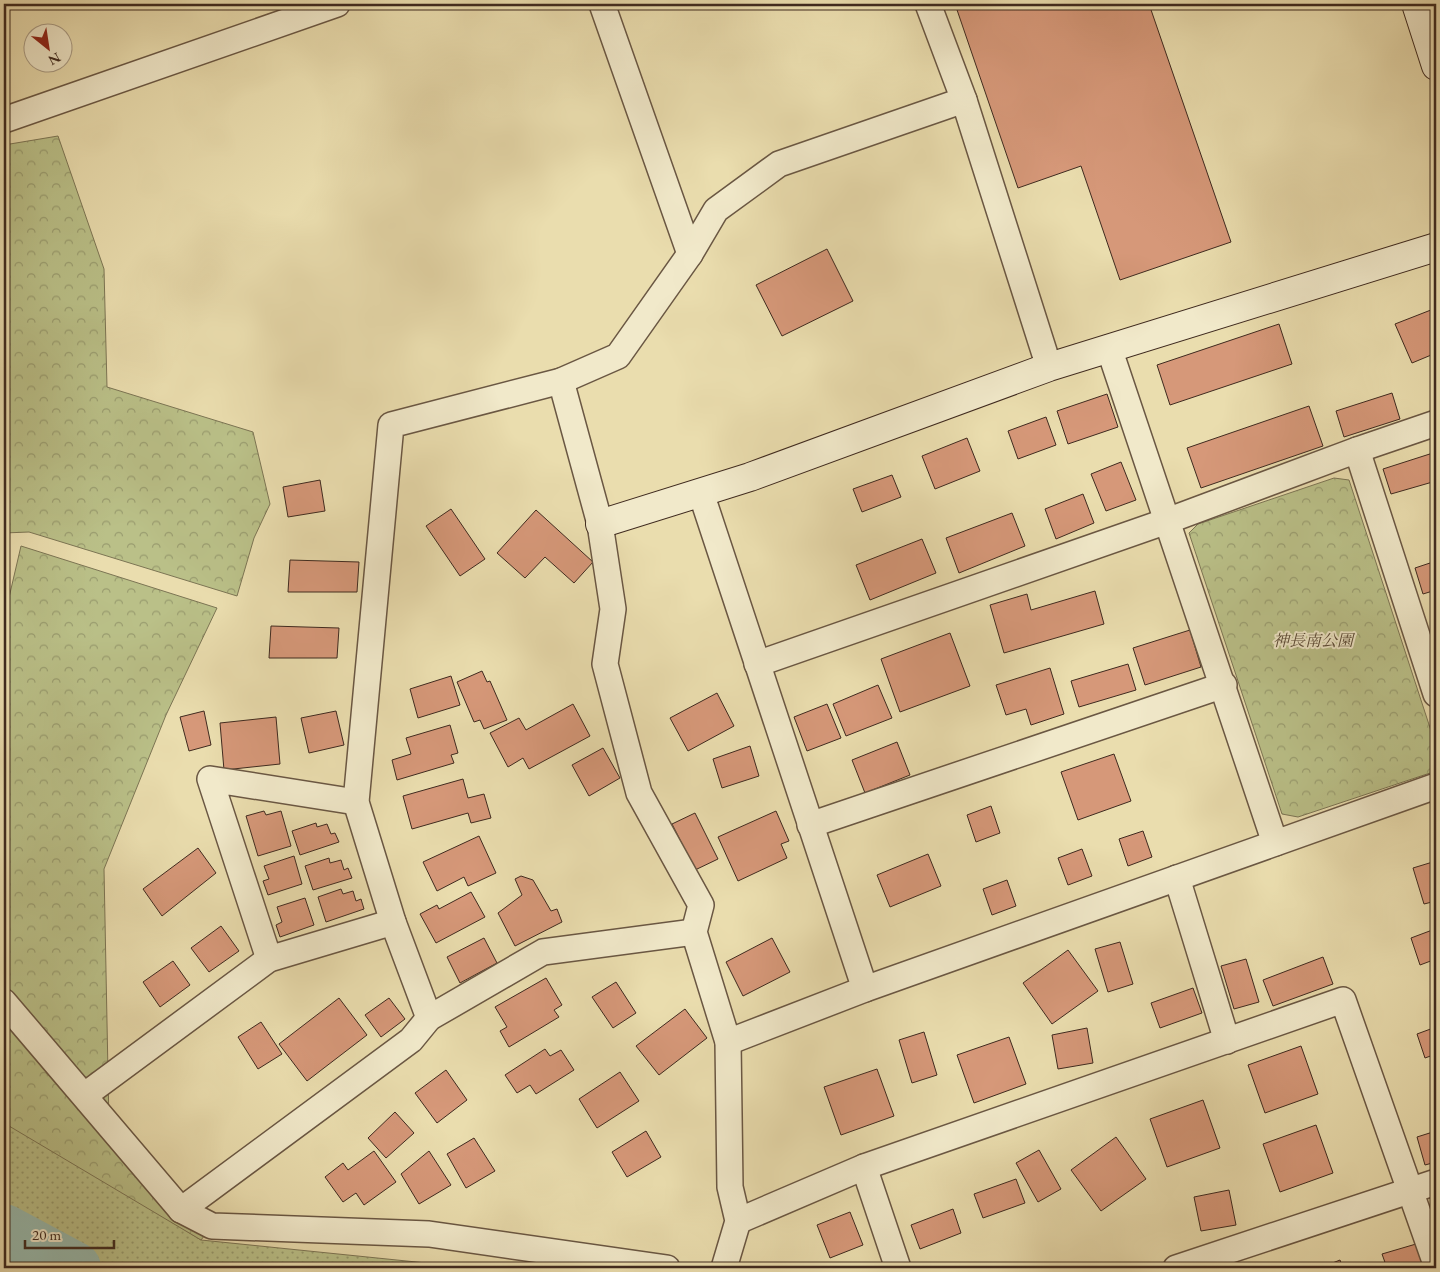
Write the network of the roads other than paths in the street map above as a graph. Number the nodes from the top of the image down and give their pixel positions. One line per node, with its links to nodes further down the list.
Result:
1 (338, 4): 7 (street)
2 (602, 4): 9 (street)
3 (928, 4): 6 (street)
4 (1416, 4): 5 (street)
5 (1436, 66)
6 (964, 100): 9 (street); 11 (street)
7 (4, 120)
8 (1436, 247): 10 (street)
9 (690, 254): 12 (street)
10 (1109, 348): 11 (street); 16 (street)
11 (1050, 367): 15 (street)
12 (561, 381): 17 (street); 22 (street)
13 (1436, 423): 14 (street)
14 (1357, 450): 16 (street); 20 (street)
15 (701, 493): 17 (street); 18 (street)
16 (1167, 521): 18 (street); 19 (street)
17 (600, 524): 27 (street)
18 (757, 664): 23 (street)
19 (1224, 685): 23 (street); 24 (street)
20 (1436, 694)
21 (1436, 786): 24 (street)
22 (356, 802): 26 (street); 28 (street)
23 (810, 825): 29 (street)
24 (1275, 843): 25 (street)
25 (1178, 878): 29 (street); 32 (street)
26 (393, 922): 28 (street); 31 (street)
27 (694, 932): 31 (street); 33 (street)
28 (269, 960): 34 (street)
29 (865, 989): 33 (street)
30 (4, 1002): 34 (street)
31 (429, 1018): 38 (street)
32 (1227, 1041): 35 (street); 37 (street)
33 (728, 1042): 39 (street)
34 (85, 1096): 38 (street)
35 (864, 1167): 39 (street); 43 (street)
36 (1436, 1182): 37 (street)
37 (1411, 1190): 40 (street); 44 (street)
38 (181, 1210): 41 (street)
39 (738, 1221): 42 (street)
40 (1436, 1264)
41 (667, 1268)
42 (724, 1268)
43 (898, 1268)
44 (1179, 1268)

